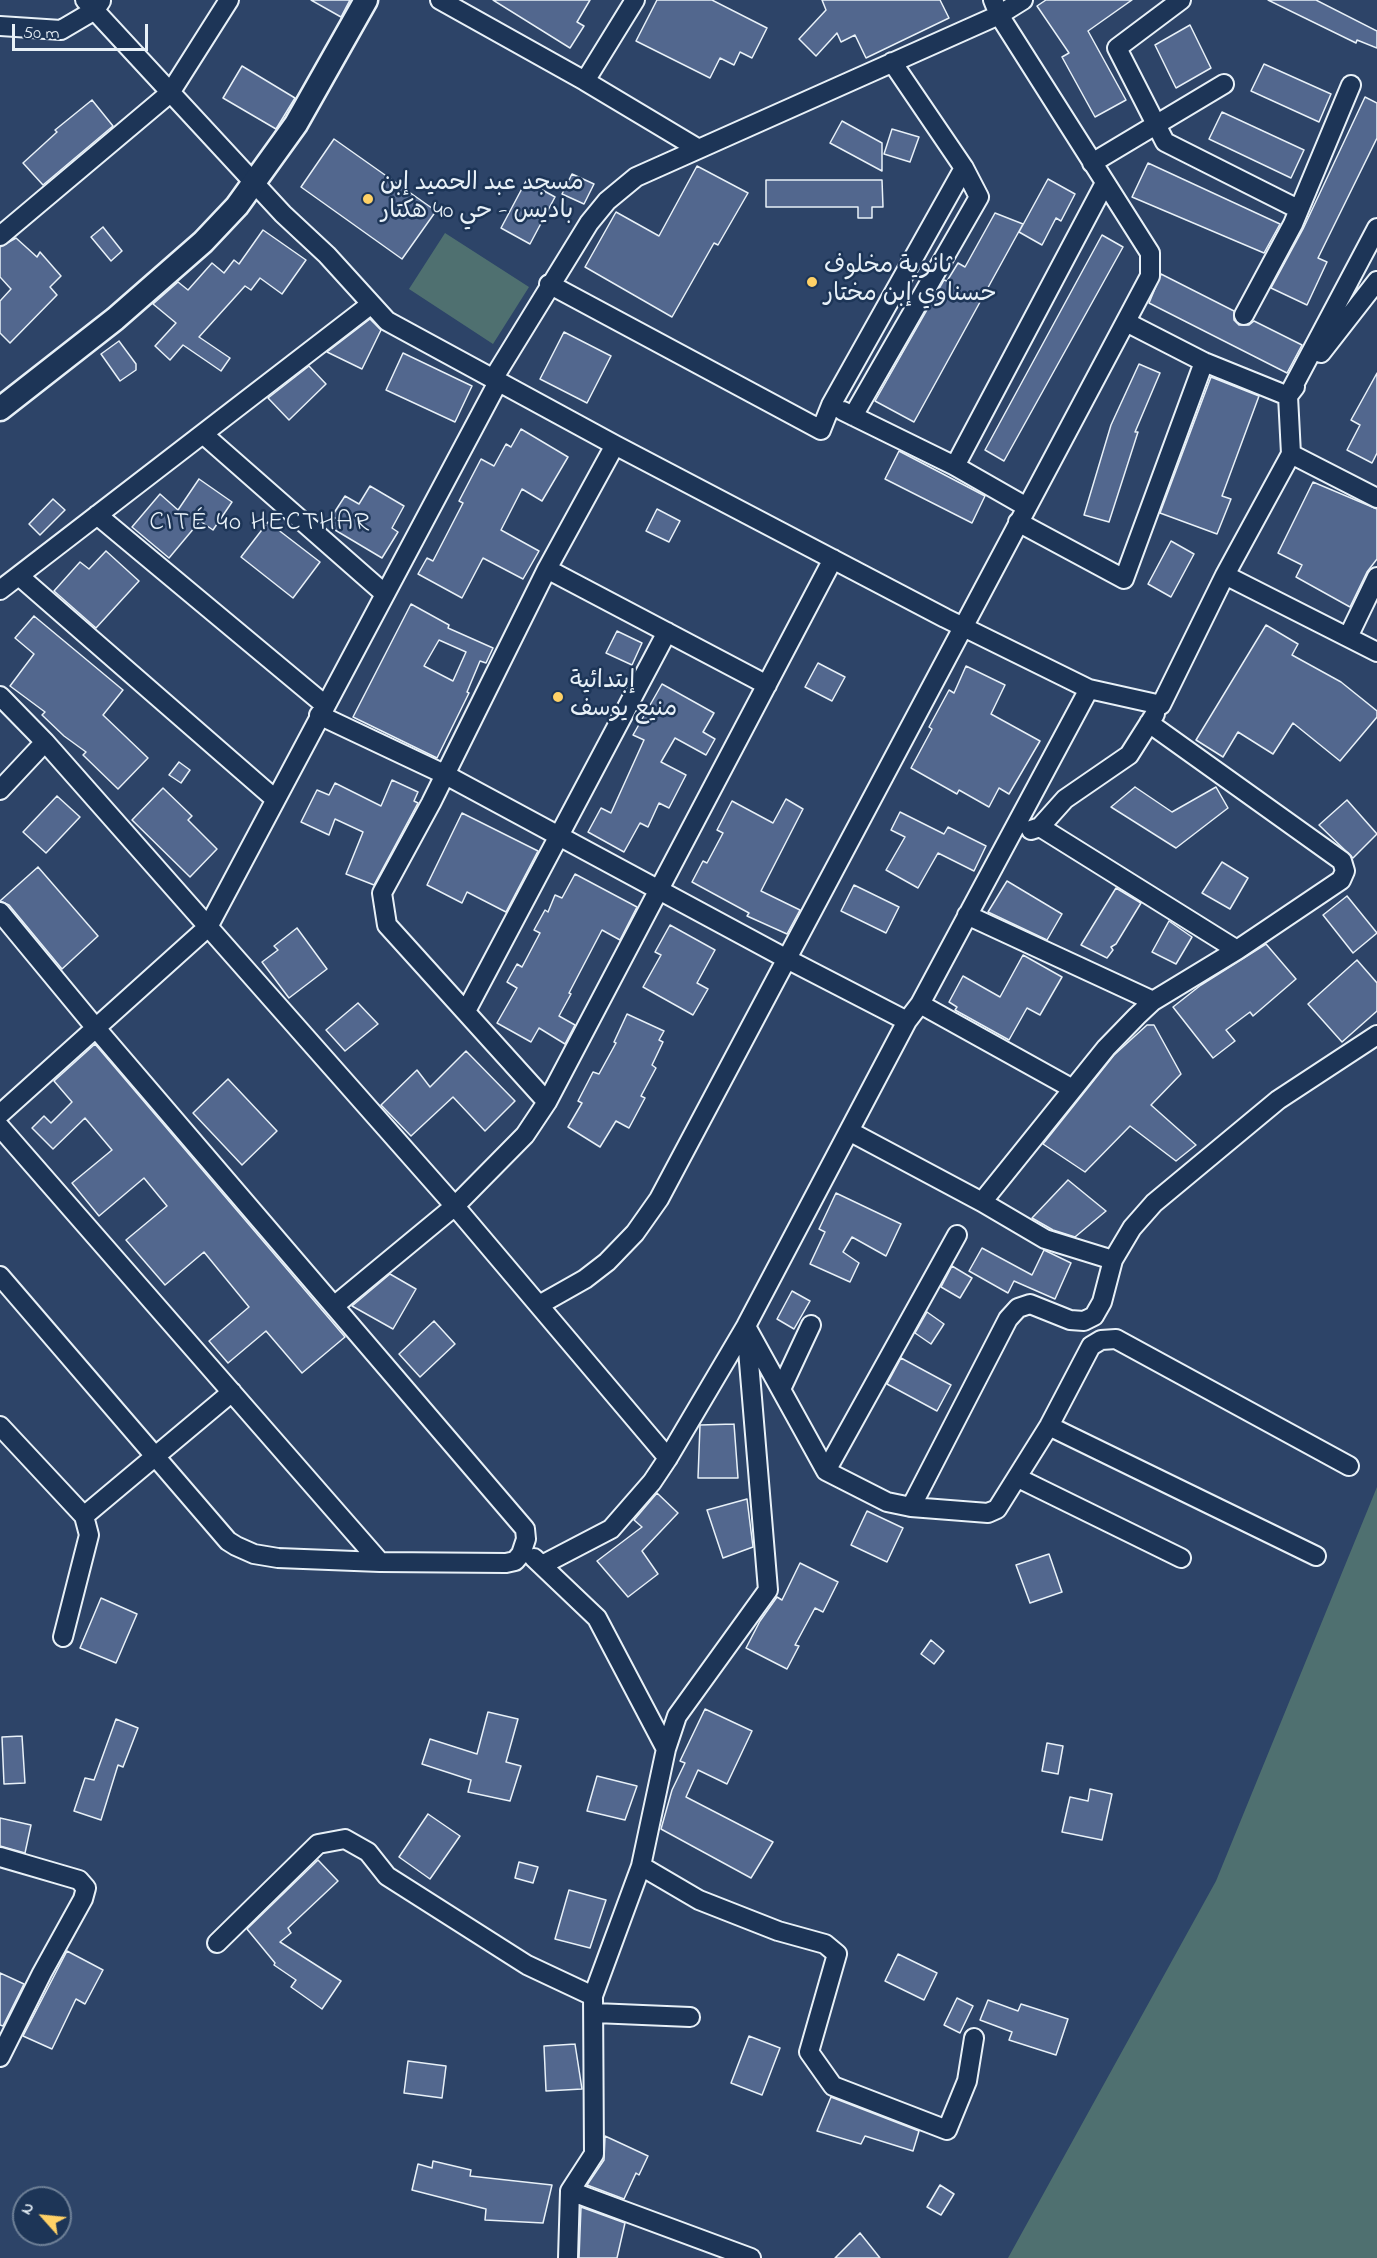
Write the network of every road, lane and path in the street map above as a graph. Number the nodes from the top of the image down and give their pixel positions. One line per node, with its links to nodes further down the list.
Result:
1 (229, 0): 14 (street)
2 (366, 0): 19 (main road)
3 (440, 0): 11 (street)
4 (634, 0): 11 (street)
5 (1023, 0): 8 (street)
6 (1181, 0): 15 (street)
7 (94, 3): 9 (street); 14 (street)
8 (996, 7): 10 (street); 17 (street)
9 (0, 26)
10 (892, 62): 16 (street); 18 (street)
11 (585, 81): 16 (street)
12 (1224, 84): 15 (street)
13 (1350, 85): 21 (street)
14 (170, 93): 19 (street); 23 (street)
15 (1156, 125): 17 (street); 21 (street)
16 (697, 148): 25 (street)
17 (1092, 163): 20 (street)
18 (964, 168): 32 (street); 34 (street)
19 (255, 182): 26 (street); 33 (main road)
20 (1105, 183): 28 (street); 38 (street)
21 (1298, 209): 27 (street)
22 (1377, 228): 31 (street)
23 (0, 236)
24 (1377, 281): 31 (street)
25 (549, 284): 30 (street); 32 (street)
26 (370, 305): 30 (street); 35 (street)
27 (1244, 315)
28 (1126, 322): 29 (street); 40 (street)
29 (1204, 362): 31 (street); 40 (street)
30 (495, 381): 36 (street); 48 (street)
31 (1288, 396): 37 (street)
32 (831, 405): 34 (street)
33 (0, 409)
34 (853, 416): 38 (street)
35 (203, 434): 41 (street); 48 (street)
36 (615, 445): 42 (street); 43 (street)
37 (1291, 454): 39 (street); 44 (street)
38 (955, 466): 40 (street)
39 (1377, 498)
40 (1022, 514): 49 (street)
41 (97, 515): 45 (street); 57 (street)
42 (833, 559): 49 (street); 53 (street)
43 (547, 569): 50 (street); 60 (street)
44 (1225, 575): 51 (street); 56 (street)
45 (19, 576): 47 (street); 62 (street)
46 (1377, 577): 51 (street)
47 (0, 590)
48 (385, 594): 57 (street)
49 (963, 627): 54 (street); 71 (street)
50 (667, 632): 53 (street); 65 (street)
51 (1349, 635): 52 (street)
52 (1377, 652)
53 (767, 685): 66 (street)
54 (1089, 689): 56 (street); 64 (street)
55 (0, 696): 59 (street)
56 (1161, 705): 58 (street)
57 (322, 710): 60 (street); 62 (street)
58 (1149, 723): 63 (street); 70 (street)
59 (45, 742): 61 (street); 69 (street)
60 (444, 774): 65 (street); 74 (street)
61 (0, 790)
62 (275, 799): 69 (street)
63 (1040, 827): 64 (street); 70 (street)
64 (1012, 835): 68 (street)
65 (558, 836): 66 (street); 74 (street)
66 (659, 890): 71 (street); 79 (street)
67 (0, 912): 76 (street)
68 (968, 915): 72 (street); 73 (street)
69 (208, 927): 76 (street); 84 (street)
70 (1237, 950): 72 (street)
71 (787, 959): 75 (street); 88 (street)
72 (1153, 1001): 78 (street)
73 (920, 1004): 75 (street); 78 (street)
74 (466, 1011): 79 (street)
75 (907, 1021): 82 (street)
76 (95, 1027): 80 (street); 89 (street)
77 (1377, 1035): 86 (street)
78 (1073, 1089): 83 (street)
79 (547, 1102): 84 (street)
80 (0, 1114)
81 (0, 1127): 93 (street)
82 (849, 1131): 83 (street); 91 (street)
83 (982, 1202): 86 (street)
84 (455, 1206): 88 (street); 89 (street)
85 (957, 1235): 99 (street)
86 (1113, 1260): 101 (street)
87 (0, 1276): 96 (street)
88 (538, 1305): 97 (street)
89 (334, 1306): 103 (street)
90 (811, 1325): 92 (street)
91 (746, 1326): 92 (street); 97 (street); 109 (street)
92 (782, 1388): 99 (street)
93 (232, 1392): 96 (street); 106 (street)
94 (0, 1426): 102 (street)
95 (1049, 1426): 98 (street); 100 (street); 104 (street)
96 (155, 1457): 102 (street); 106 (street)
97 (668, 1458): 107 (street)
98 (1349, 1466)
99 (826, 1471): 101 (street)
100 (1018, 1478): 101 (street); 105 (street)
101 (910, 1507)
102 (84, 1516): 108 (street)
103 (524, 1548): 106 (street); 107 (street)
104 (1316, 1556)
105 (1181, 1558)
106 (380, 1562)
107 (542, 1565): 109 (street)
108 (63, 1637)
109 (666, 1749): 111 (street)
110 (0, 1857): 116 (street)
111 (641, 1866): 113 (street); 115 (street)
112 (216, 1943): 113 (street)
113 (594, 2004): 114 (street); 117 (street)
114 (690, 2017)
115 (974, 2038)
116 (0, 2057)
117 (570, 2191): 118 (street); 119 (street)
118 (568, 2258)
119 (751, 2258)

